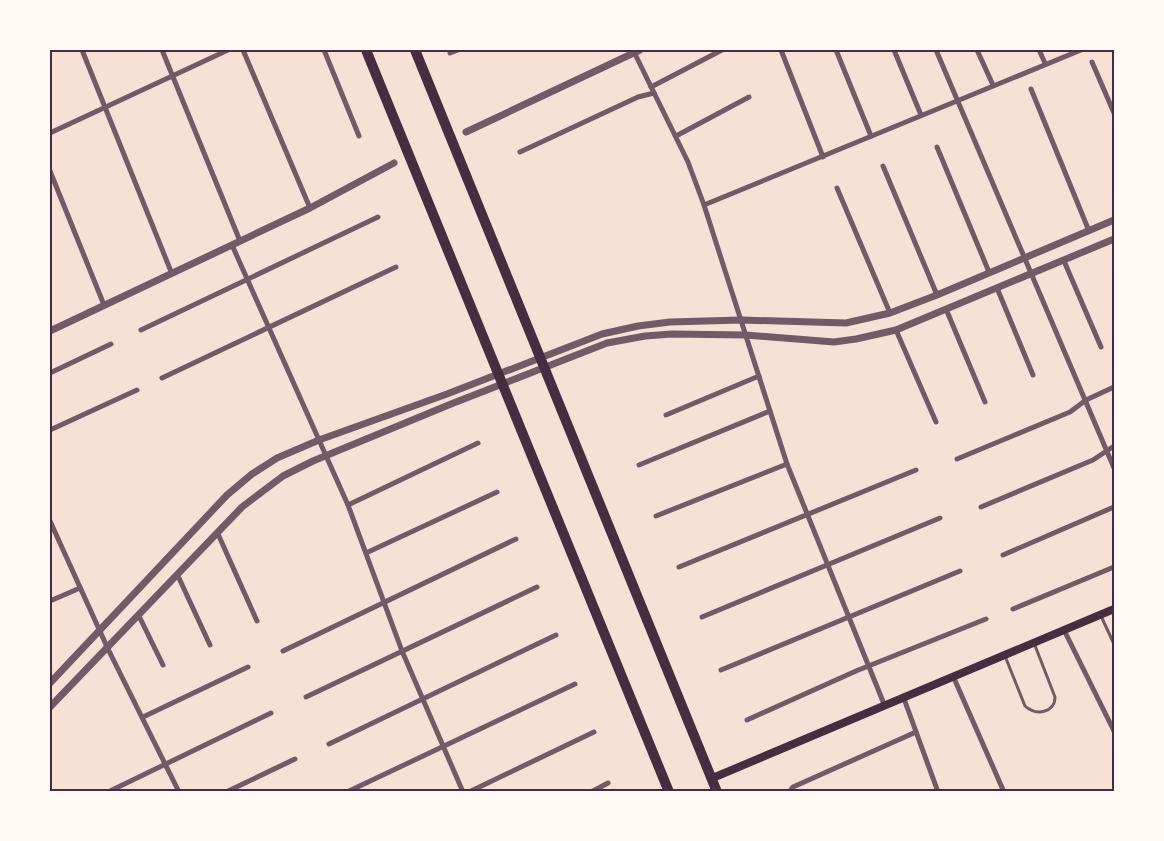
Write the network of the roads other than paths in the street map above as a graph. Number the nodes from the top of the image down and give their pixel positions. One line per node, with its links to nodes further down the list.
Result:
1 (82, 50): 28 (street)
2 (162, 50): 21 (street)
3 (228, 50): 21 (street)
4 (243, 50): 44 (street)
5 (324, 50): 33 (street)
6 (366, 50): 166 (highway)
7 (415, 50): 167 (highway)
8 (458, 50): 18 (street)
9 (722, 50): 23 (street)
10 (781, 50): 38 (street)
11 (836, 50): 35 (street)
12 (894, 50): 30 (street)
13 (936, 50): 27 (street)
14 (977, 50): 22 (street)
15 (1039, 50): 20 (street)
16 (1081, 50): 20 (street)
17 (637, 51): 23 (street); 31 (street)
18 (450, 53)
19 (1092, 62): 29 (street)
20 (1045, 63): 22 (street)
21 (172, 75): 28 (street); 48 (street)
22 (993, 85): 27 (street)
23 (651, 87): 25 (street)
24 (1031, 89): 47 (street)
25 (654, 93): 34 (street); 37 (street)
26 (749, 97): 34 (street)
27 (956, 101): 30 (street); 51 (street)
28 (104, 107): 32 (street); 55 (street)
29 (1114, 113)
30 (921, 115): 35 (street)
31 (466, 132)
32 (50, 133)
33 (359, 136)
34 (676, 136): 43 (street)
35 (871, 136): 38 (street)
36 (937, 147): 54 (street)
37 (520, 152)
38 (823, 157): 43 (street)
39 (394, 163): 44 (street)
40 (883, 166): 59 (street)
41 (50, 171): 60 (street)
42 (837, 188): 62 (street)
43 (704, 205): 63 (street)
44 (310, 208): 48 (street)
45 (378, 217): 57 (street)
46 (1114, 220): 47 (street)
47 (1089, 231): 51 (street)
48 (240, 241): 50 (street)
49 (1114, 241): 52 (street)
50 (232, 245): 55 (street); 57 (street)
51 (1024, 259): 54 (street); 56 (street)
52 (1064, 261): 56 (street); 70 (street)
53 (396, 267): 64 (street)
54 (989, 272): 59 (street)
55 (172, 274): 60 (street)
56 (1030, 274): 58 (street); 77 (street)
57 (247, 279): 64 (street); 65 (street)
58 (996, 288): 61 (street); 72 (street)
59 (937, 296): 62 (street)
60 (104, 305): 67 (street)
61 (946, 309): 66 (street); 78 (street)
62 (890, 313): 63 (street)
63 (741, 320): 68 (street); 83 (street)
64 (268, 327): 74 (street); 83 (street)
65 (141, 330)
66 (896, 330): 68 (street); 81 (street)
67 (50, 331)
68 (746, 335): 73 (street); 87 (street)
69 (111, 344): 71 (street)
70 (1101, 347)
71 (50, 374)
72 (1034, 375)
73 (759, 376): 79 (street); 80 (street)
74 (162, 378)
75 (1114, 387): 77 (street)
76 (137, 390): 82 (street)
77 (1086, 400): 86 (street); 88 (street)
78 (986, 402)
79 (770, 411): 89 (street); 90 (street)
80 (666, 415)
81 (936, 422)
82 (50, 430)
83 (319, 440): 87 (street); 125 (street)
84 (478, 443): 94 (street)
85 (1114, 446): 86 (street)
86 (1107, 451): 91 (street); 95 (street)
87 (327, 456): 94 (street); 101 (street)
88 (957, 459)
89 (787, 464): 97 (street); 98 (street)
90 (639, 465)
91 (1114, 468)
92 (916, 470): 97 (street)
93 (497, 492): 105 (street)
94 (348, 505): 105 (street)
95 (981, 507)
96 (1114, 507): 106 (street)
97 (806, 514): 107 (street); 108 (street)
98 (656, 516)
99 (940, 518): 107 (street)
100 (50, 521): 103 (street)
101 (218, 534): 111 (street); 123 (street)
102 (516, 539): 115 (street)
103 (58, 540): 104 (street); 113 (street)
104 (50, 543)
105 (366, 553): 115 (street)
106 (1003, 555)
107 (827, 565): 120 (street); 121 (street)
108 (679, 567)
109 (1114, 567): 116 (street)
110 (960, 571): 120 (street)
111 (178, 576): 119 (street); 129 (street)
112 (537, 587): 132 (street)
113 (80, 588): 114 (street); 125 (street)
114 (50, 601)
115 (384, 602): 131 (street); 132 (street)
116 (1013, 609)
117 (1114, 609): 118 (main road)
118 (1100, 615): 124 (main road); 128 (lane)
119 (139, 616): 130 (street); 134 (street)
120 (850, 616): 135 (street); 137 (street)
121 (702, 617)
122 (986, 619): 135 (street)
123 (257, 621)
124 (1064, 630): 127 (main road); 149 (street)
125 (100, 631): 130 (street); 139 (street)
126 (556, 635): 143 (street)
127 (1034, 642): 133 (main road); 133 (lane)
128 (1114, 644)
129 (210, 645)
130 (108, 649): 145 (street); 147 (street)
131 (283, 651)
132 (402, 651): 142 (street); 143 (street)
133 (1004, 655): 138 (main road)
134 (163, 665)
135 (869, 666): 144 (street); 148 (street)
136 (248, 667): 147 (street)
137 (722, 670)
138 (953, 676): 141 (main road); 169 (street)
139 (50, 683)
140 (575, 684): 153 (street)
141 (903, 696): 144 (main road); 151 (street)
142 (306, 697)
143 (422, 699): 152 (street); 153 (street)
144 (885, 704): 156 (main road)
145 (50, 707)
146 (271, 713): 155 (street)
147 (143, 717): 155 (street)
148 (747, 720)
149 (1114, 731)
150 (594, 732): 164 (street)
151 (916, 732): 158 (street); 168 (street)
152 (329, 744)
153 (444, 746): 162 (street); 163 (street)
154 (296, 759): 161 (street)
155 (165, 763): 159 (street); 160 (street)
156 (715, 777)
157 (608, 783): 165 (street)
158 (937, 791)
159 (108, 792)
160 (178, 792)
161 (226, 792)
162 (347, 792)
163 (463, 792)
164 (469, 792)
165 (591, 792)
166 (669, 792)
167 (717, 792)
168 (789, 792)
169 (1004, 792)

